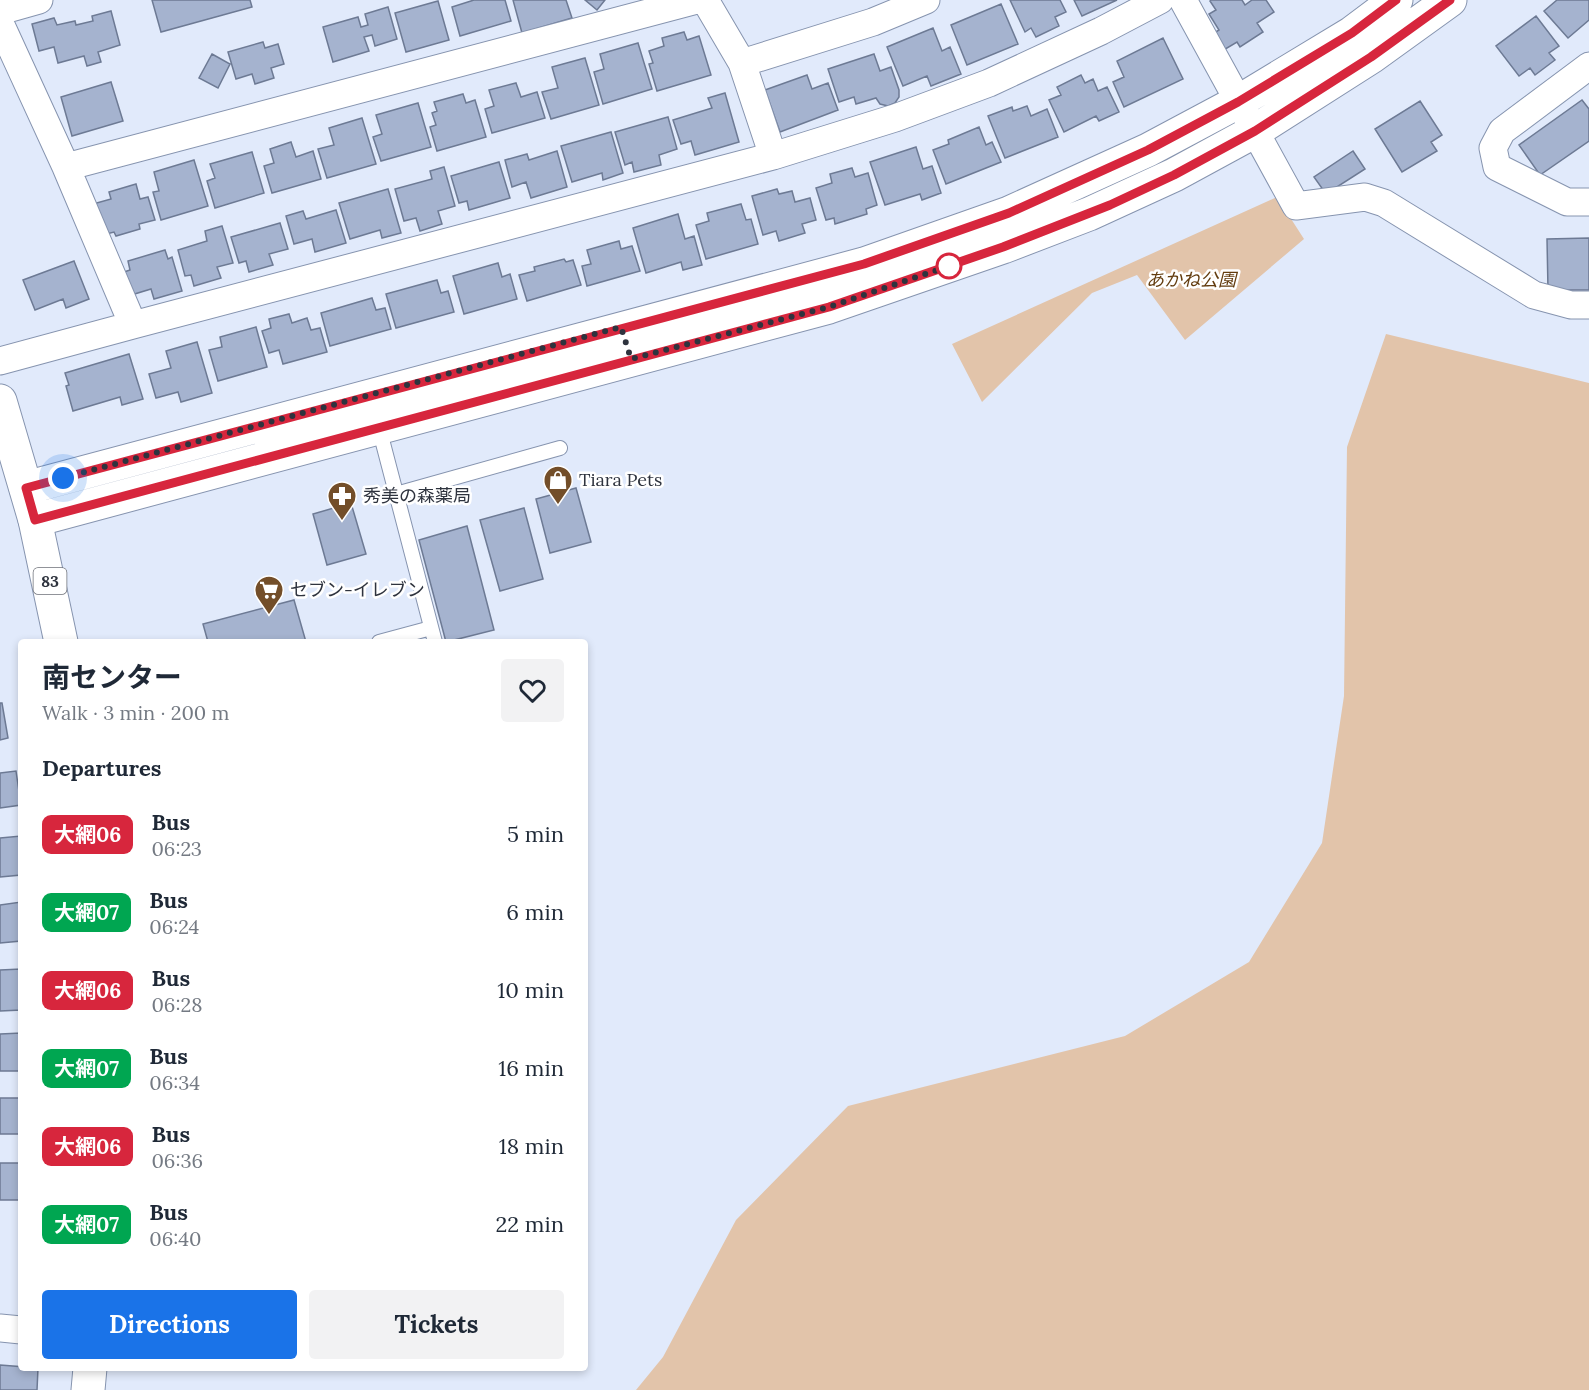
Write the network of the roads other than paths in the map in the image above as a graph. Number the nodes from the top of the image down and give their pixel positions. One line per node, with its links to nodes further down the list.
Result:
1 (39, 0): 9 (street)
2 (697, 0): 16 (street)
3 (705, 0): 11 (street)
4 (926, 0): 11 (street)
5 (1160, 0): 15 (street)
6 (1183, 0): 13 (street)
7 (1396, 0): 13 (street)
8 (1450, 0): 14 (street)
9 (0, 11)
10 (0, 23): 16 (street)
11 (742, 63): 15 (street)
12 (1589, 66): 17 (street)
13 (1238, 102): 14 (street); 20 (street)
14 (1255, 131): 18 (street); 21 (street)
15 (773, 156): 19 (street)
16 (66, 167): 19 (street)
17 (1589, 202)
18 (1589, 305)
19 (133, 325): 22 (street)
20 (621, 327): 21 (street); 26 (street)
21 (631, 359): 24 (street)
22 (0, 361)
23 (0, 401): 26 (street, 83)
24 (378, 428): 27 (lane); 28 (street)
25 (560, 448): 27 (lane)
26 (15, 475): 28 (street, 83)
27 (396, 494): 29 (lane)
28 (35, 520): 30 (street, 83)
29 (433, 635): 31 (lane)
30 (61, 639)
31 (402, 639)
32 (0, 1329): 33 (street)
33 (18, 1330)
34 (90, 1371): 35 (street)
35 (88, 1390)

